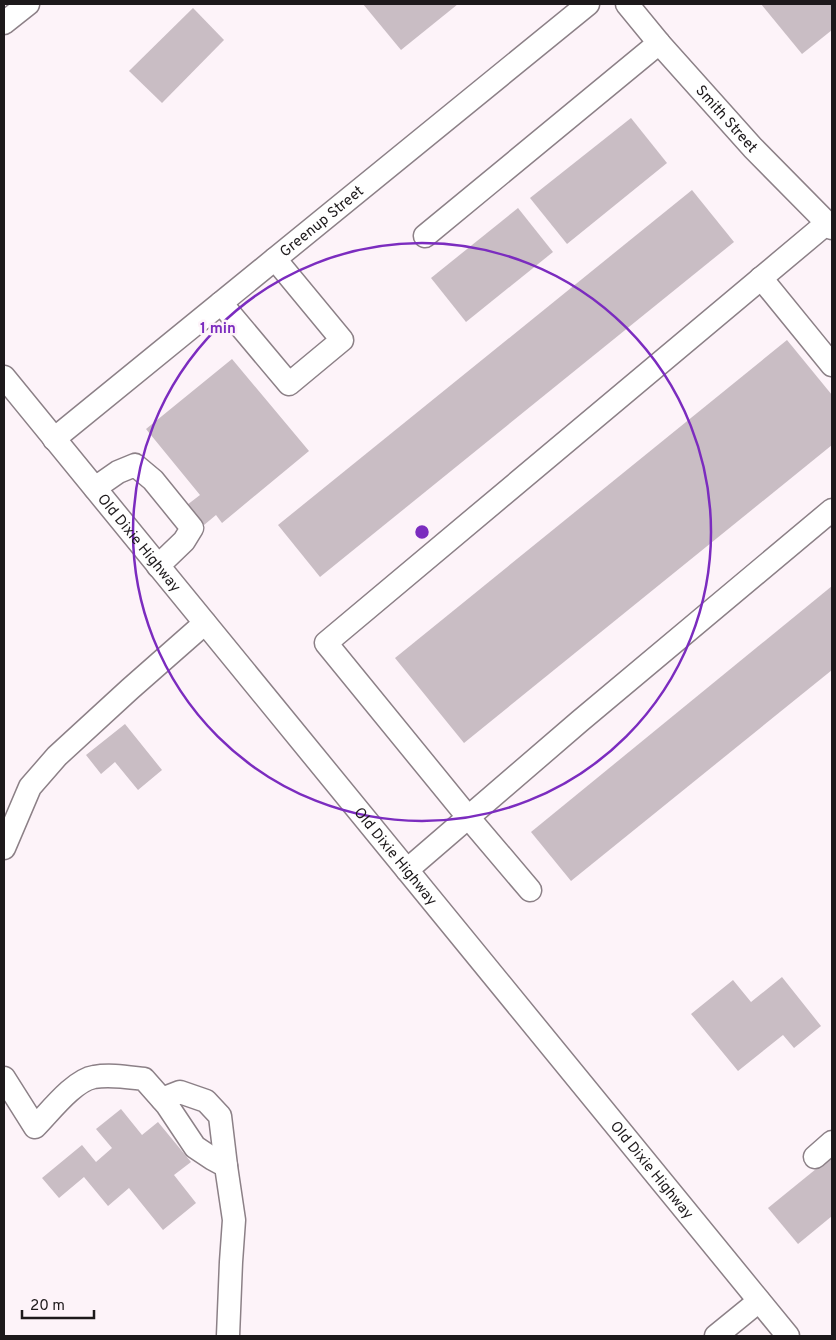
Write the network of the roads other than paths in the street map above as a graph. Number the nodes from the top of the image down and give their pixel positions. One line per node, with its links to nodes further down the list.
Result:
1 (28, 4): 4 (street)
2 (588, 4): 8 (street, Greenup Street)
3 (627, 4): 5 (street, Smith Street)
4 (4, 23)
5 (659, 43): 6 (street, Smith Street); 7 (street)
6 (830, 226): 9 (street)
7 (425, 236)
8 (275, 259): 10 (street, Greenup Street); 10 (street)
9 (761, 278): 11 (street); 18 (street)
10 (221, 303): 13 (street, Greenup Street)
11 (832, 365)
12 (4, 377): 13 (street, Old Dixie Highway)
13 (54, 439): 14 (street, Old Dixie Highway)
14 (95, 488): 16 (street, Old Dixie Highway); 16 (street)
15 (832, 510): 18 (street)
16 (158, 566): 17 (street, Old Dixie Highway)
17 (205, 623): 19 (street); 20 (street, Old Dixie Highway)
18 (468, 818): 20 (street); 21 (street)
19 (4, 848)
20 (407, 870): 27 (street, Old Dixie Highway)
21 (530, 890)
22 (4, 1078): 23 (street)
23 (162, 1099): 26 (street); 26 (street)
24 (832, 1142): 25 (street)
25 (815, 1157)
26 (226, 1166): 28 (street)
27 (760, 1301): 29 (street); 30 (street, Old Dixie Highway)
28 (228, 1336)
29 (716, 1336)
30 (788, 1336)

